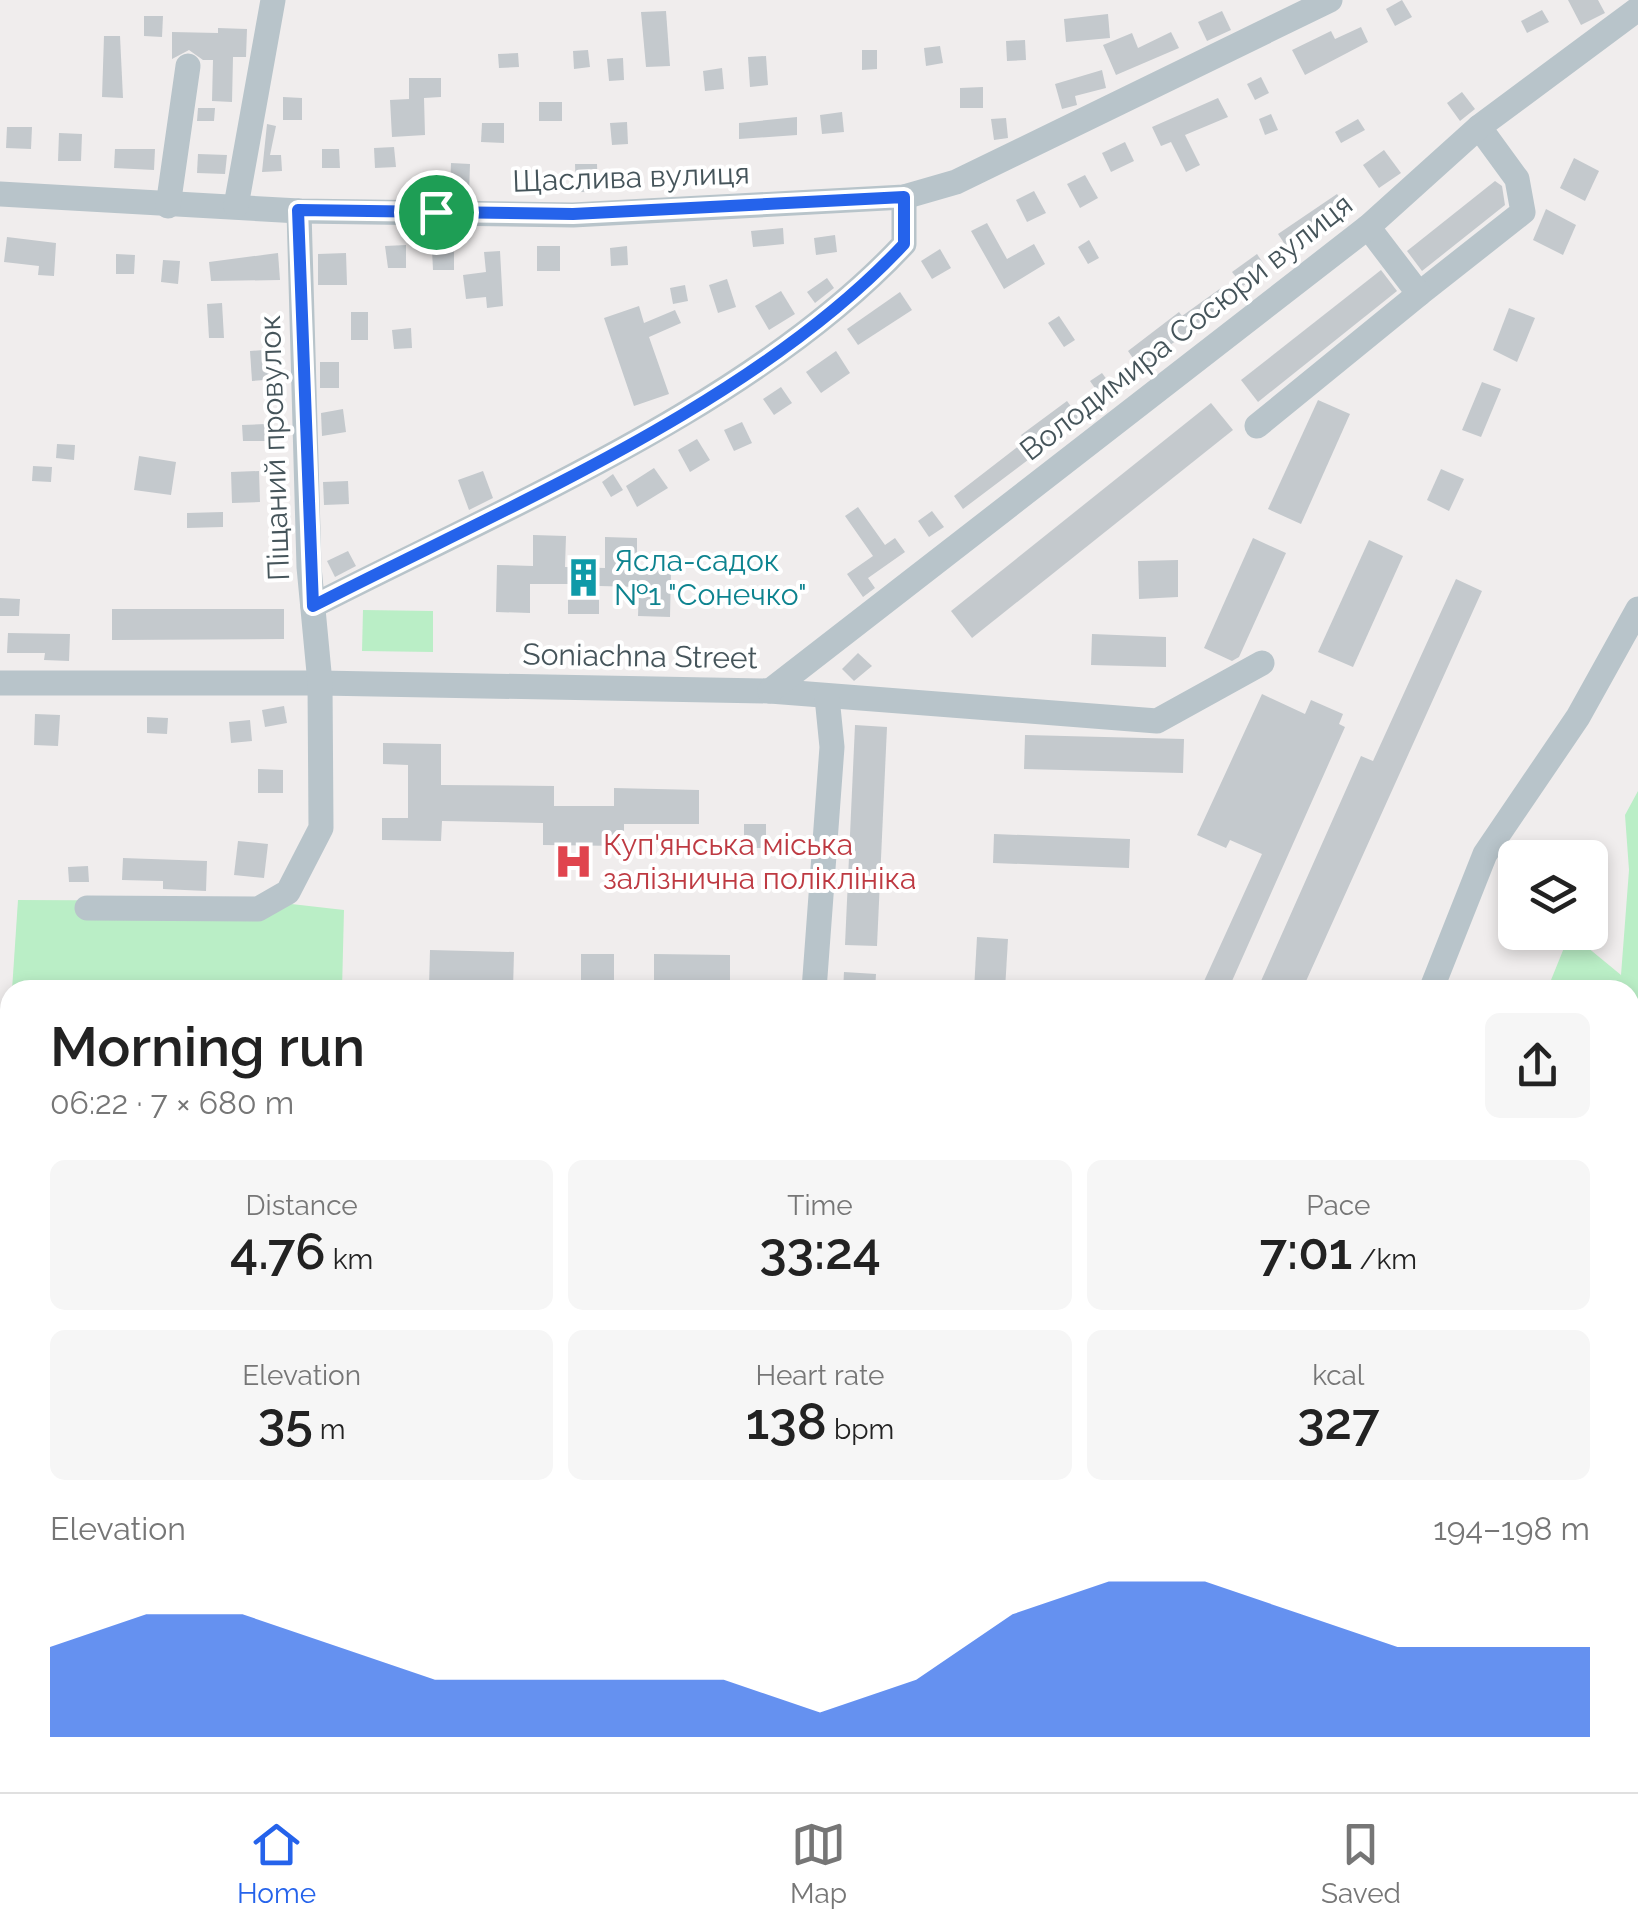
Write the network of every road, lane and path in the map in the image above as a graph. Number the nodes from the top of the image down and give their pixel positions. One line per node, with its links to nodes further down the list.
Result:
1 (273, 0): 9 (street)
2 (1330, 0): 7 (street, Щаслива вулиця)
3 (1638, 8): 5 (street, Володимира Сосюри вулиця)
4 (188, 66): 8 (street)
5 (1479, 128): 11 (street, Володимира Сосюри вулиця); 12 (street)
6 (0, 194): 8 (street, Щаслива вулиця)
7 (904, 197): 10 (street, Щаслива вулиця); 14 (street)
8 (168, 206): 9 (street, Щаслива вулиця)
9 (236, 206): 10 (street, Щаслива вулиця)
10 (298, 210): 14 (street, Піщаний провулок)
11 (1368, 228): 12 (street); 19 (street, Володимира Сосюри вулиця)
12 (1419, 294): 13 (street)
13 (1257, 426)
14 (313, 606): 18 (street, Піщаний провулок)
15 (1638, 610): 23 (street)
16 (1262, 663): 20 (street, Soniachna Street)
17 (0, 683): 18 (street, Soniachna Street)
18 (320, 683): 19 (street, Soniachna Street); 21 (street, Піщаний провулок)
19 (770, 691): 20 (street, Soniachna Street)
20 (827, 697): 22 (street)
21 (87, 908)
22 (815, 980)
23 (1435, 980)

